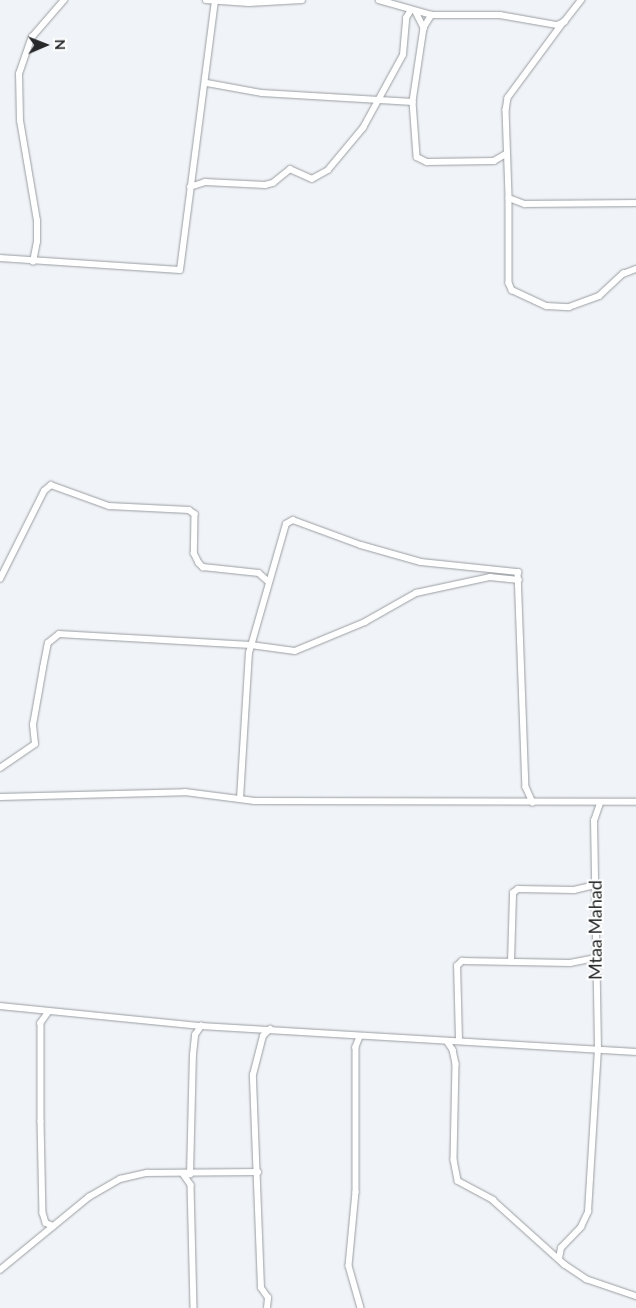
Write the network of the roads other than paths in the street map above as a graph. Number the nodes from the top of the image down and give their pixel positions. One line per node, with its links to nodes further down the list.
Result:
1 (64, 0): 20 (street)
2 (206, 0): 6 (street)
3 (302, 0): 6 (street)
4 (379, 0): 7 (street)
5 (581, 0): 10 (street)
6 (215, 2): 12 (street)
7 (396, 3): 8 (street)
8 (414, 11): 9 (street); 11 (street); 13 (street)
9 (432, 14): 10 (street); 11 (street)
10 (564, 22): 15 (street)
11 (424, 28): 14 (street)
12 (207, 83): 13 (street); 16 (street)
13 (379, 99): 14 (street); 16 (street)
14 (412, 102): 15 (street)
15 (506, 154): 17 (street)
16 (190, 187): 20 (street)
17 (509, 198): 18 (street); 21 (street)
18 (636, 203)
19 (0, 258): 20 (street)
20 (32, 262)
21 (636, 269)
22 (272, 569): 23 (street); 25 (street); 26 (street)
23 (259, 573): 24 (street); 26 (street)
24 (0, 579)
25 (519, 580): 29 (street); 34 (street)
26 (268, 582): 27 (street)
27 (252, 637): 28 (street); 29 (street)
28 (251, 645): 29 (street); 30 (street); 32 (street)
29 (259, 647)
30 (0, 768)
31 (0, 797): 32 (street)
32 (240, 799): 34 (street)
33 (636, 802): 36 (street)
34 (533, 803): 35 (street)
35 (587, 804): 36 (street); 37 (street)
36 (600, 804): 37 (street)
37 (595, 812): 38 (street, Mtaa Mahad)
38 (595, 885): 39 (street, Mtaa Mahad); 40 (street)
39 (595, 958): 40 (street); 54 (street, Mtaa Mahad)
40 (512, 962): 52 (street)
41 (0, 1006): 42 (street)
42 (34, 1010): 43 (street); 44 (street)
43 (49, 1012): 44 (street); 45 (street)
44 (41, 1023): 59 (street)
45 (201, 1026): 46 (street); 58 (street)
46 (260, 1028): 47 (street); 49 (street)
47 (270, 1029): 48 (street); 49 (street)
48 (350, 1035): 50 (street); 53 (street)
49 (263, 1036): 57 (street)
50 (360, 1037): 51 (street); 53 (street)
51 (446, 1040): 52 (street); 55 (street)
52 (460, 1040): 54 (street); 55 (street)
53 (357, 1044): 65 (street)
54 (598, 1049): 56 (street); 60 (street, Mtaa Mahad)
55 (453, 1050): 60 (street)
56 (636, 1052)
57 (258, 1172): 58 (street); 64 (street)
58 (187, 1175): 59 (street); 63 (street)
59 (53, 1226): 61 (street)
60 (559, 1259): 62 (street)
61 (0, 1270)
62 (636, 1296)
63 (194, 1308)
64 (267, 1308)
65 (361, 1308)

